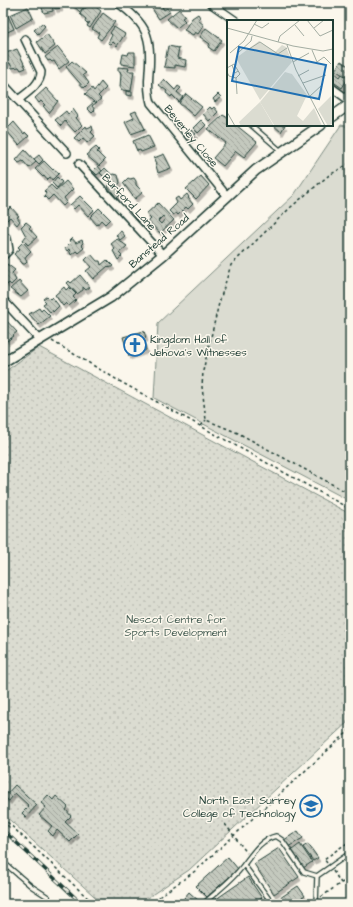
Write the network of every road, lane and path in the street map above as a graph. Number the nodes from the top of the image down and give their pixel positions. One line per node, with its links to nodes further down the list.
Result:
1 (118, 3): 17 (street, Beverley Close)
2 (210, 3): 3 (street)
3 (235, 20)
4 (25, 39): 7 (street)
5 (3, 87): 7 (street)
6 (333, 89): 8 (street)
7 (18, 100): 14 (street)
8 (350, 101)
9 (350, 104): 10 (street)
10 (333, 116)
11 (252, 126): 13 (lane)
12 (320, 126): 13 (street, Banstead Road)
13 (282, 152): 17 (street, Banstead Road)
14 (67, 153)
15 (350, 163): 24 (path)
16 (79, 164): 19 (street, Burford Lane)
17 (226, 195): 19 (street, Banstead Road)
18 (7, 238): 20 (street)
19 (163, 255): 22 (street, Banstead Road)
20 (3, 256)
21 (3, 300): 22 (street)
22 (40, 340): 23 (street, Banstead Road); 25 (path)
23 (3, 362)
24 (206, 420): 25 (path); 26 (path)
25 (200, 427): 27 (path)
26 (350, 494)
27 (350, 509)
28 (350, 730): 33 (path)
29 (3, 818): 42 (path)
30 (3, 821): 32 (path)
31 (225, 824): 33 (path)
32 (3, 825)
33 (234, 836): 35 (path); 43 (path)
34 (350, 853): 38 (lane)
35 (250, 856): 37 (lane); 38 (lane)
36 (3, 862): 40 (lane)
37 (244, 865): 44 (lane); 45 (lane)
38 (317, 876): 41 (lane)
39 (350, 879): 41 (path)
40 (48, 897)
41 (316, 902)
42 (94, 904)
43 (149, 904)
44 (203, 904)
45 (261, 904)

